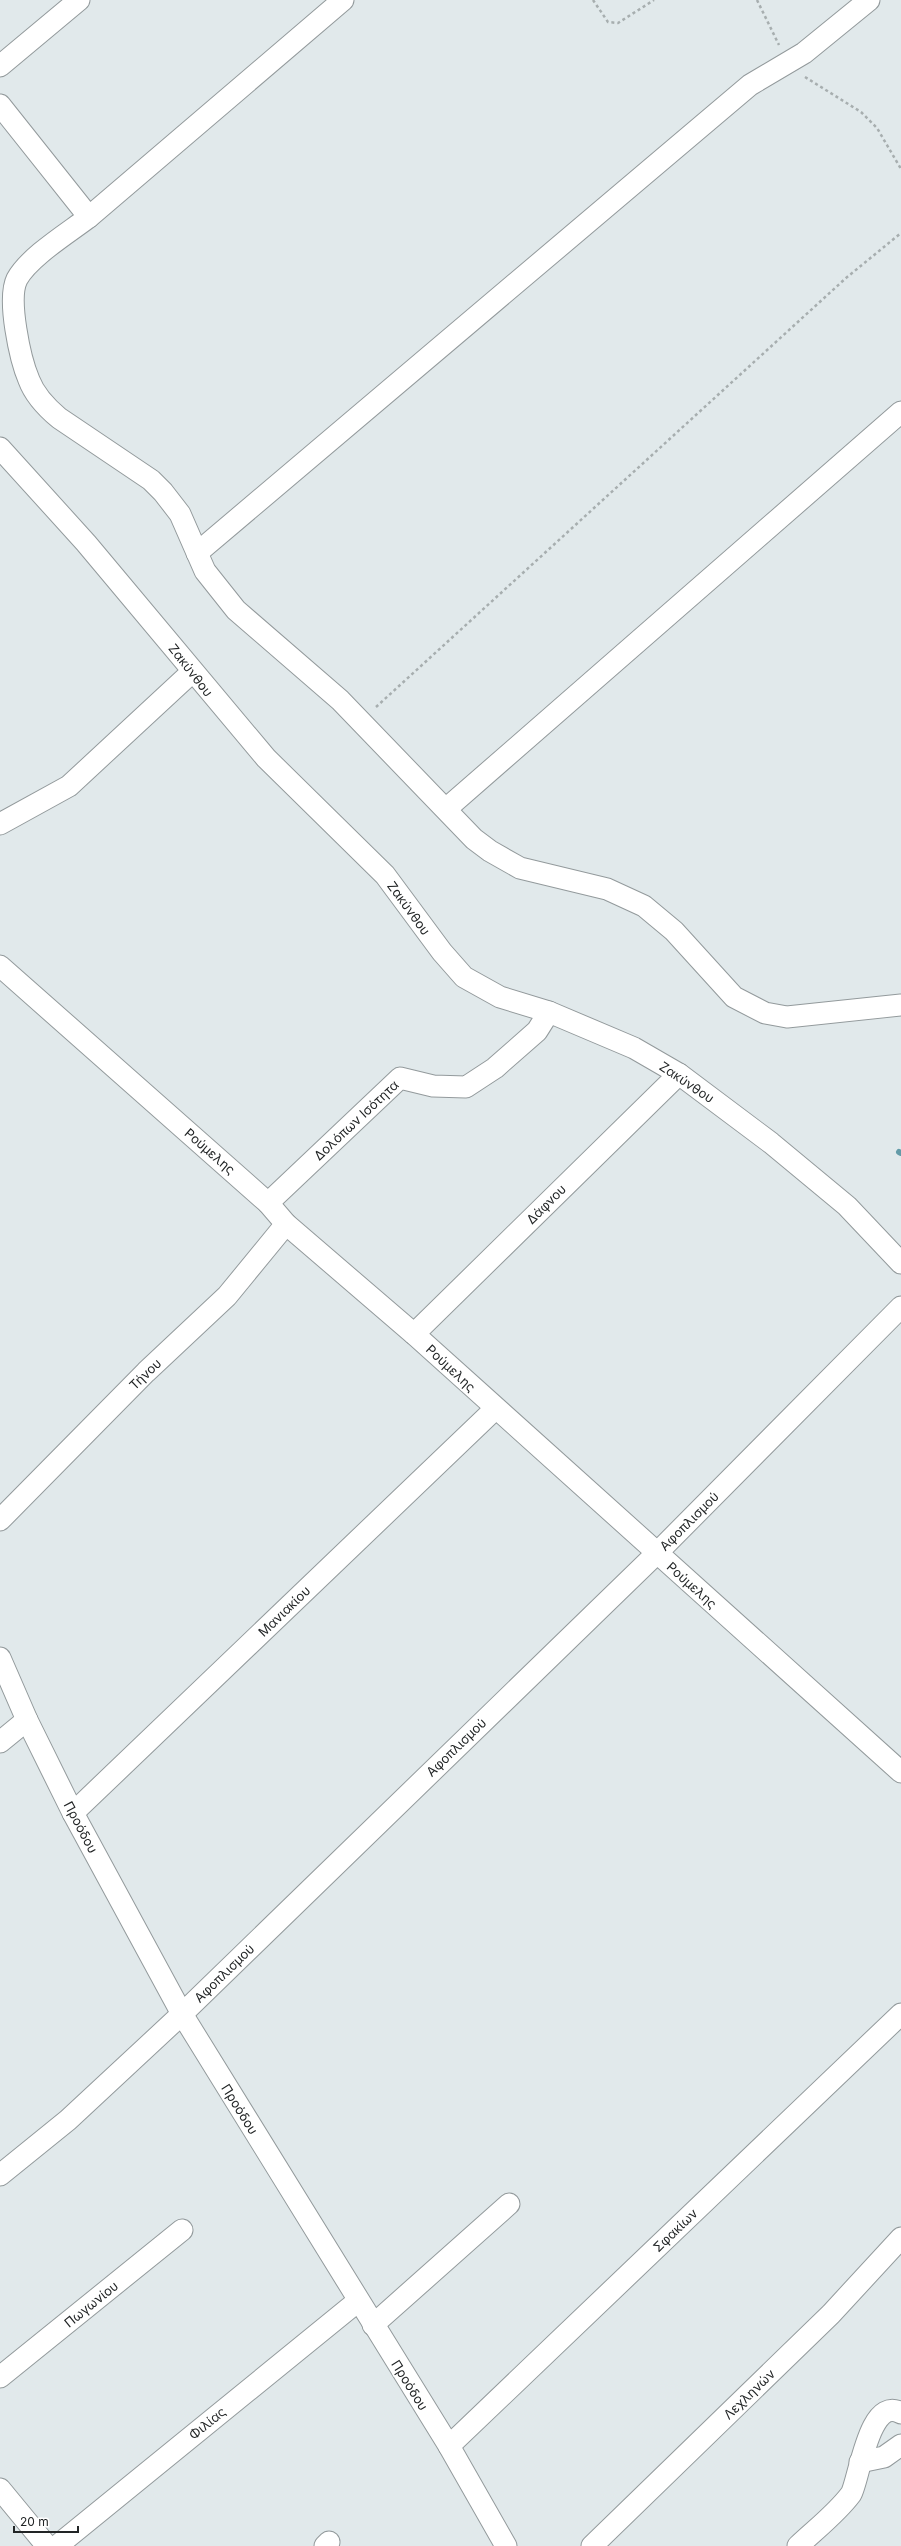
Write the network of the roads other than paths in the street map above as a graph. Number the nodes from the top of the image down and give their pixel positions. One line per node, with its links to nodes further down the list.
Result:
1 (79, 0): 4 (street)
2 (342, 0): 6 (street)
3 (869, 0): 9 (street)
4 (0, 66)
5 (0, 105): 6 (street)
6 (89, 217): 9 (street)
7 (901, 412): 11 (street)
8 (0, 448): 10 (street, Ζακύνθου)
9 (196, 552): 11 (street)
10 (192, 672): 12 (street); 15 (street, Ζακύνθου)
11 (446, 809): 14 (street)
12 (0, 824)
13 (0, 966): 17 (street, Ρούμελης)
14 (901, 1005)
15 (549, 1012): 16 (street, Ζακύνθου); 17 (street, Δολόπων Ισότητα)
16 (678, 1074): 19 (street, Ζακύνθου); 21 (street, Δάφνου)
17 (268, 1203): 18 (street, Ρούμελης)
18 (286, 1224): 21 (street, Ρούμελης); 23 (street, Τήνου)
19 (901, 1263)
20 (901, 1307): 24 (street, Αφοπλισμού)
21 (414, 1334): 22 (street, Ρούμελης)
22 (495, 1409): 24 (street, Ρούμελης); 29 (street, Μανιακίου)
23 (0, 1520)
24 (657, 1553): 28 (street, Ρούμελης); 30 (street, Αφοπλισμού)
25 (0, 1658): 26 (street, Προόδου)
26 (27, 1720): 27 (street); 29 (street, Προόδου)
27 (0, 1742)
28 (901, 1772)
29 (73, 1812): 30 (street, Προόδου)
30 (182, 2014): 32 (street, Αφοπλισμού); 36 (street, Προόδου)
31 (901, 2014): 41 (street, Σφακίων)
32 (0, 2175)
33 (509, 2204): 37 (street)
34 (182, 2230): 38 (street, Πωγωνίου)
35 (901, 2238): 47 (street, Λεχληνών)
36 (358, 2301): 37 (street, Προόδου); 45 (street, Φιλίας)
37 (374, 2325): 41 (street, Προόδου)
38 (0, 2377)
39 (901, 2413): 42 (street)
40 (901, 2445): 42 (street)
41 (449, 2446): 46 (street, Προόδου)
42 (860, 2462): 48 (street)
43 (0, 2489): 44 (street)
44 (47, 2546)
45 (57, 2546)
46 (506, 2546)
47 (592, 2546)
48 (798, 2546)

